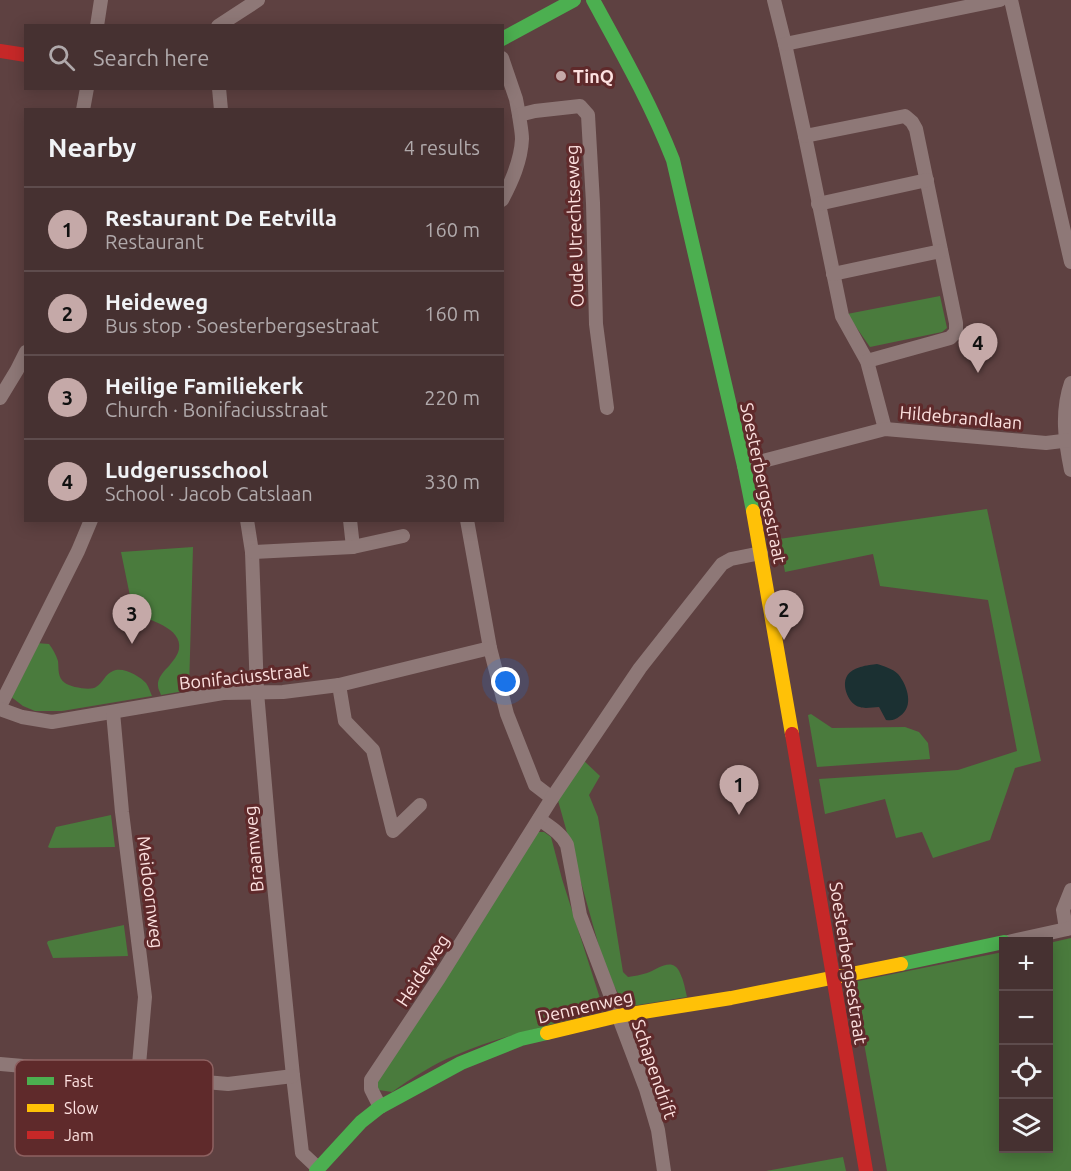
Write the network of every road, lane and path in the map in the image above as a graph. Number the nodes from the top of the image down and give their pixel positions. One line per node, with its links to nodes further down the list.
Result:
1 (101, 0): 10 (street)
2 (258, 0): 11 (street)
3 (548, 0): 9 (main road)
4 (574, 0): 12 (main road)
5 (593, 0): 39 (main road, Soesterbergsestraat)
6 (774, 0): 14 (street)
7 (1000, 0): 14 (street)
8 (1011, 0): 30 (street)
9 (507, 22)
10 (98, 24)
11 (221, 24)
12 (504, 38)
13 (0, 41): 15 (main road)
14 (785, 44): 25 (street)
15 (24, 45)
16 (0, 51): 17 (main road)
17 (24, 55)
18 (504, 64): 24 (street)
19 (87, 90): 22 (street)
20 (219, 90): 23 (street)
21 (503, 90): 24 (street)
22 (83, 108)
23 (221, 108)
24 (519, 115): 27 (street); 36 (street, Oude Utrechtseweg)
25 (805, 136): 26 (street); 28 (street)
26 (927, 180): 28 (street); 29 (street)
27 (504, 196)
28 (818, 204): 31 (street)
29 (941, 251): 31 (street); 32 (street)
30 (1071, 262)
31 (833, 274): 32 (street)
32 (867, 361): 37 (street)
33 (21, 372): 35 (street)
34 (1071, 383): 38 (street)
35 (0, 398)
36 (607, 408)
37 (885, 429): 38 (street, Hildebrandlaan); 39 (street, Hildebrandlaan)
38 (1068, 441): 40 (street)
39 (744, 466): 48 (main road, Soesterbergsestraat)
40 (1071, 470)
41 (90, 522): 52 (street)
42 (247, 522): 47 (street, Braamweg)
43 (350, 522): 46 (street)
44 (467, 522): 49 (street)
45 (403, 536): 46 (street)
46 (353, 547): 47 (street)
47 (252, 552): 51 (street, Braamweg)
48 (761, 553): 54 (street, Heideweg); 61 (main road, Soesterbergsestraat)
49 (490, 648): 50 (street, Bonifaciusstraat); 54 (street)
50 (339, 685): 51 (street, Bonifaciusstraat); 55 (street)
51 (257, 692): 53 (street, Bonifaciusstraat); 66 (street, Braamweg)
52 (0, 708): 53 (street, Bonifaciusstraat)
53 (113, 712): 63 (street, Meidoornweg)
54 (552, 798): 56 (street, Heideweg)
55 (420, 805)
56 (539, 819): 62 (street, Schapendrift); 68 (street, Heideweg)
57 (1071, 890): 58 (street)
58 (1069, 929): 59 (street)
59 (1030, 937)
60 (999, 943): 61 (main road, Dennenweg)
61 (834, 978): 62 (main road, Dennenweg); 71 (main road, Soesterbergsestraat)
62 (618, 1016): 68 (main road, Dennenweg); 70 (street, Schapendrift)
63 (139, 1060)
64 (0, 1064): 65 (street)
65 (15, 1065)
66 (293, 1076): 67 (street); 69 (street, Braamweg)
67 (213, 1083)
68 (380, 1107): 69 (main road, Dennenweg)
69 (317, 1170)
70 (664, 1171)
71 (866, 1171)

